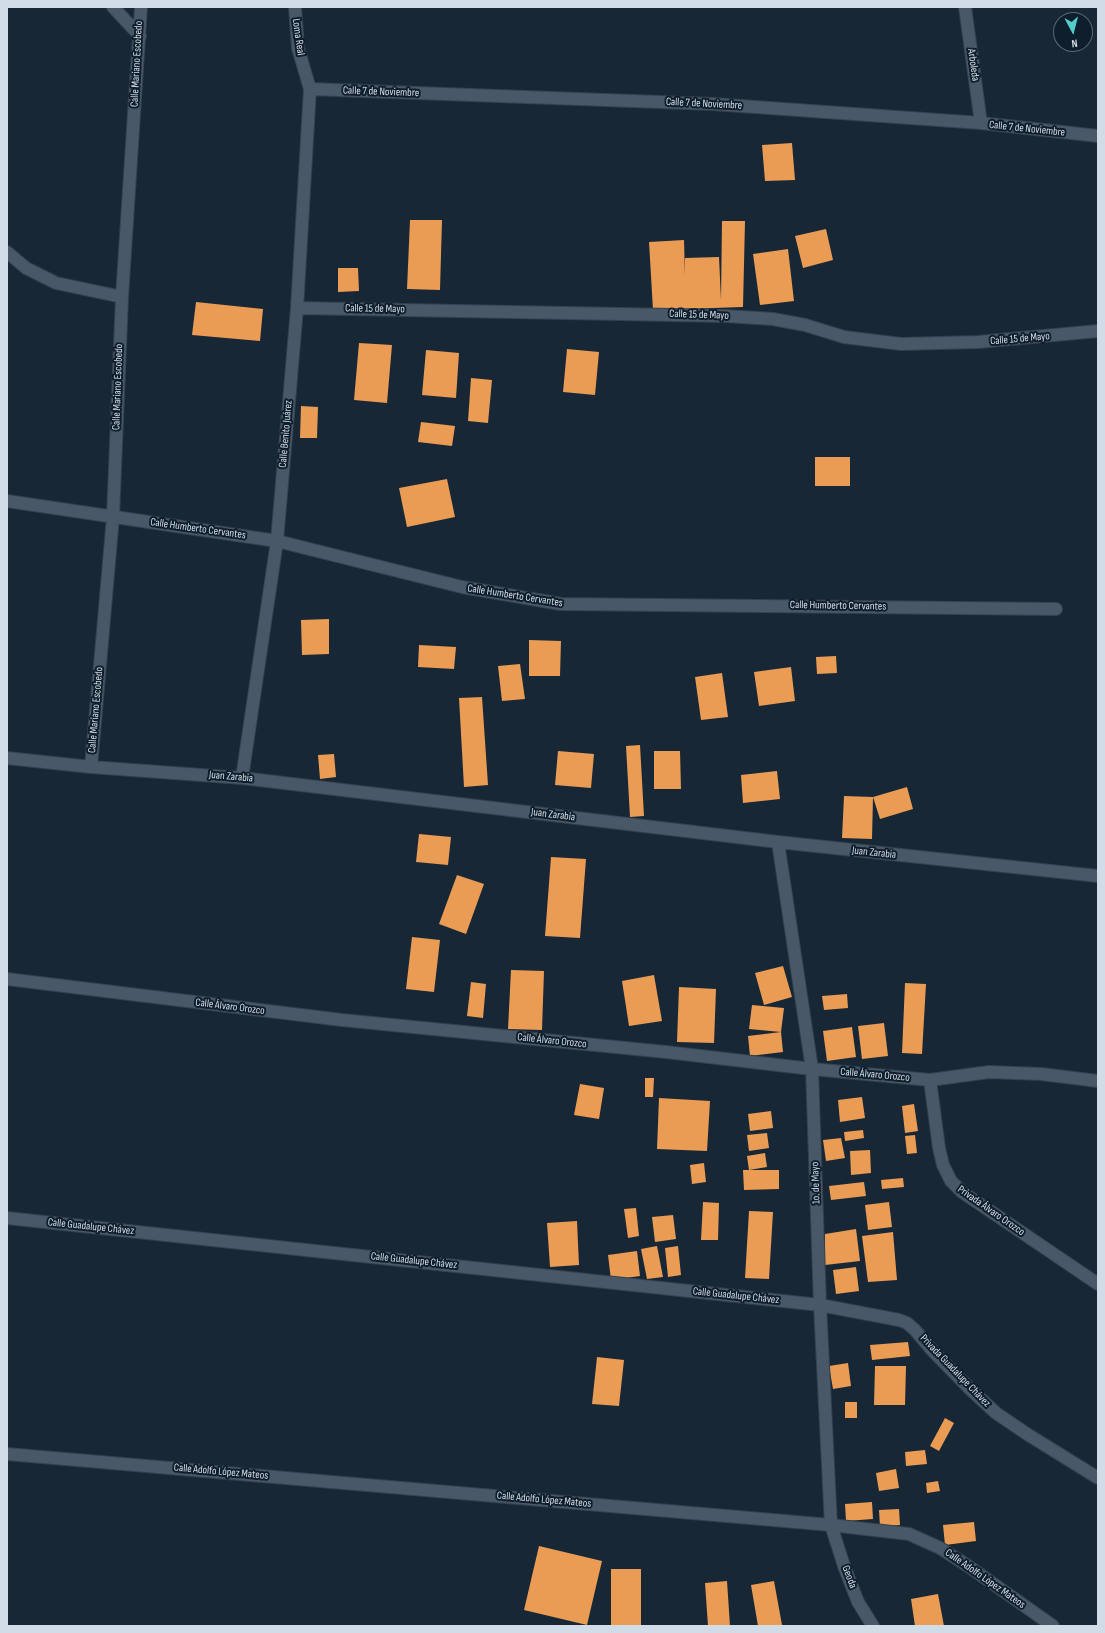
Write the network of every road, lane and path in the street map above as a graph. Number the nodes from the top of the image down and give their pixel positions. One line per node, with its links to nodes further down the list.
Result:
1 (113, 7): 5 (street)
2 (141, 7): 5 (street, Calle Mariano Escobedo)
3 (295, 7): 6 (street, Loma Real)
4 (965, 7): 7 (street, Arboleda)
5 (140, 36): 10 (street, Calle Mariano Escobedo)
6 (310, 89): 7 (street, Calle 7 de Noviembre); 11 (street, Calle Benito Juárez)
7 (981, 123): 8 (street, Calle 7 de Noviembre)
8 (1098, 136)
9 (7, 252): 10 (street)
10 (122, 297): 14 (street, Calle Mariano Escobedo)
11 (297, 308): 12 (street, Calle 15 de Mayo); 15 (street, Calle Benito Juárez)
12 (1098, 331)
13 (7, 501): 14 (street, Calle Humberto Cervantes)
14 (113, 517): 15 (street, Calle Humberto Cervantes); 18 (street, Calle Mariano Escobedo)
15 (276, 541): 16 (street, Calle Humberto Cervantes); 19 (street, Calle Benito Juárez)
16 (1056, 609)
17 (7, 758): 18 (street, Juan Zarabia)
18 (91, 767): 19 (street, Juan Zarabia)
19 (242, 778): 20 (street, Juan Zarabia)
20 (778, 842): 21 (street, Juan Zarabia); 23 (street, 1o. de Mayo)
21 (1098, 876)
22 (7, 979): 23 (street, Calle Álvaro Orozco)
23 (812, 1069): 24 (street, Calle Álvaro Orozco); 28 (street, 1o. de Mayo)
24 (930, 1080): 25 (street, Calle Álvaro Orozco); 27 (street, Privada Álvaro Orozco)
25 (1098, 1081)
26 (7, 1218): 28 (street, Calle Guadalupe Chávez)
27 (1098, 1284)
28 (820, 1305): 30 (street, Privada Guadalupe Chávez); 31 (street, 1o. de Mayo)
29 (7, 1454): 31 (street, Calle Adolfo López Mateos)
30 (1098, 1478)
31 (831, 1525): 32 (street, Geoda); 33 (street, Calle Adolfo López Mateos)
32 (873, 1626)
33 (1053, 1626)

